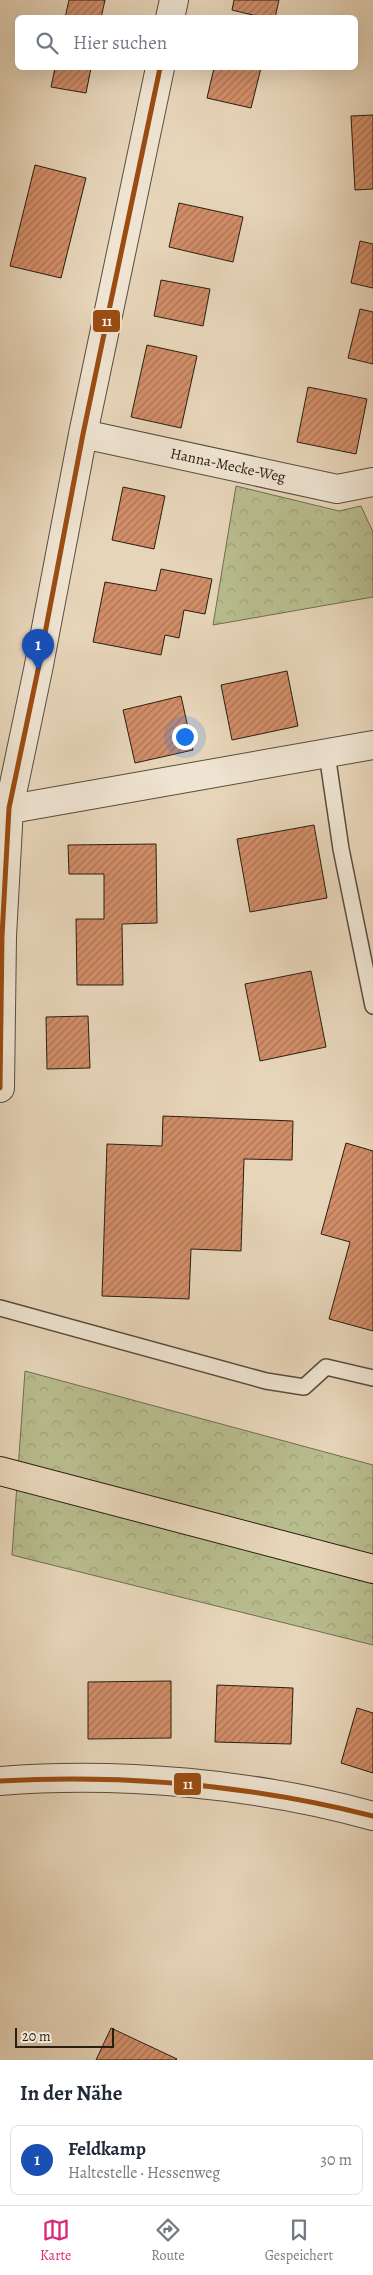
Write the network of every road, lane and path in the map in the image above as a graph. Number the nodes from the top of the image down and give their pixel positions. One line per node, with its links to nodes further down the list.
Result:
1 (174, 0): 2 (street)
2 (171, 15)
3 (160, 70): 4 (street)
4 (83, 434): 5 (street, Hanna-Mecke-Weg); 8 (street)
5 (373, 482)
6 (373, 745): 7 (street)
7 (327, 754): 8 (street); 9 (lane)
8 (4, 810): 10 (street)
9 (373, 1006)
10 (0, 1088)
11 (0, 1308): 12 (lane)
12 (373, 1378)
13 (0, 1471): 14 (main road)
14 (373, 1570)
15 (0, 1781): 16 (street)
16 (373, 1816)

